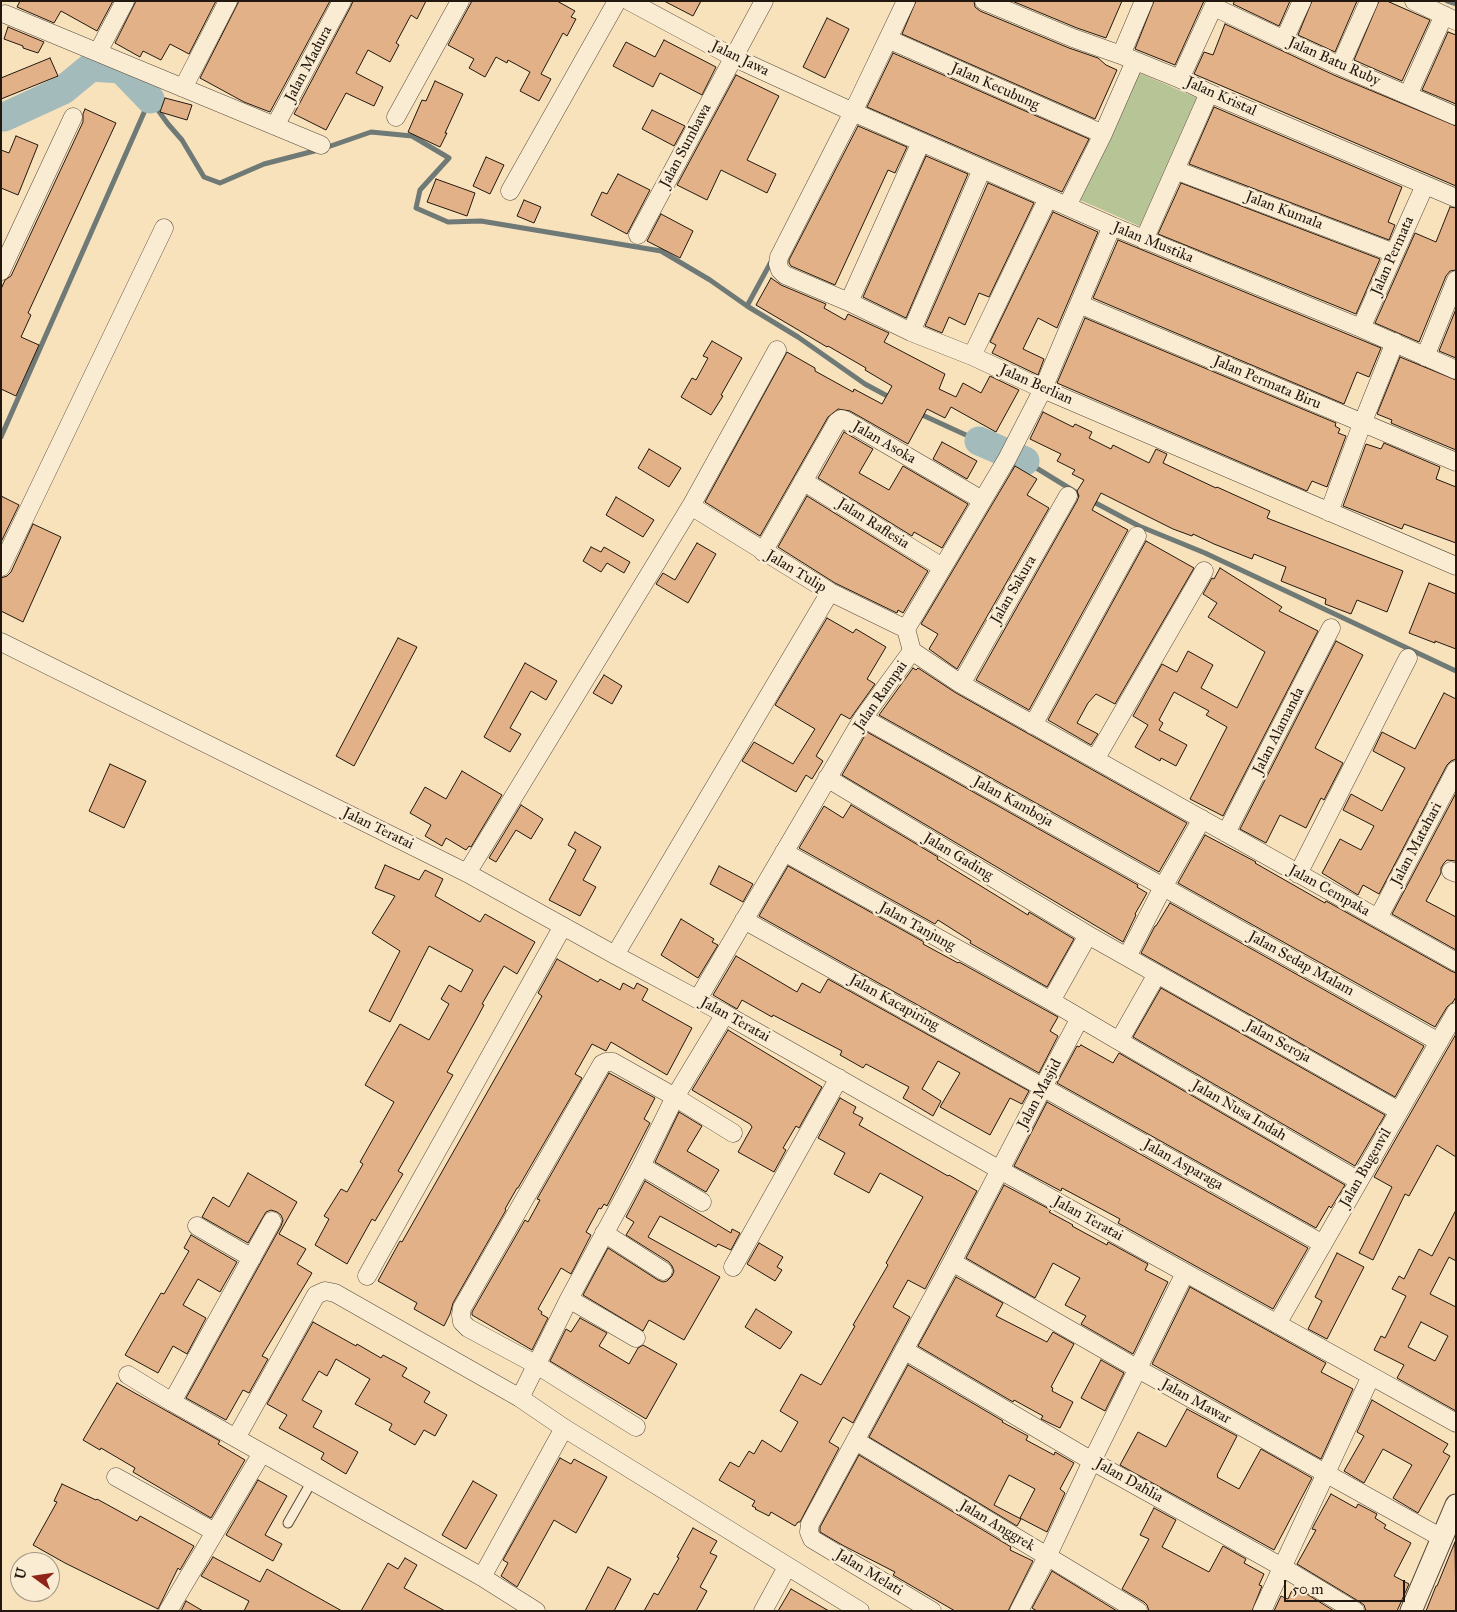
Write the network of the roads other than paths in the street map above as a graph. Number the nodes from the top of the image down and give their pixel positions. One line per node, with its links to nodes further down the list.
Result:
1 (125, 1): 19 (street)
2 (228, 1): 24 (street)
3 (342, 1): 31 (street, Jalan Madura)
4 (460, 1): 30 (street)
5 (617, 1): 38 (street)
6 (630, 1): 20 (street, Jalan Jawa)
7 (764, 1): 20 (street, Jalan Sumbawa)
8 (906, 1): 17 (street)
9 (984, 1): 21 (street, Jalan Kristal)
10 (1144, 1): 21 (street)
11 (1302, 1): 18 (street)
12 (1369, 1): 22 (street)
13 (1414, 1): 16 (street)
14 (1215, 4): 18 (street, Jalan Batu Ruby); 23 (street)
15 (6, 12): 19 (street)
16 (1450, 18): 26 (street)
17 (888, 39): 27 (street); 32 (street, Jalan Kecubung)
18 (1284, 40): 22 (street, Jalan Batu Ruby)
19 (98, 52): 24 (street)
20 (734, 57): 27 (street, Jalan Jawa); 44 (street, Jalan Sumbawa)
21 (1128, 58): 23 (street, Jalan Kristal); 32 (street)
22 (1340, 66): 26 (street, Jalan Batu Ruby)
23 (1180, 79): 25 (street, Jalan Kristal)
24 (182, 88): 31 (street)
25 (1209, 93): 36 (street); 37 (street, Jalan Kristal)
26 (1408, 95): 28 (street, Jalan Batu Ruby)
27 (848, 110): 33 (street, Jalan Mustika); 49 (street, Jalan Berlian)
28 (1456, 116)
29 (73, 117): 47 (street)
30 (396, 117)
31 (275, 126): 34 (street)
32 (1103, 134): 41 (street)
33 (921, 142): 35 (street, Jalan Mustika); 49 (street)
34 (321, 145)
35 (982, 169): 39 (street, Jalan Mustika); 52 (street)
36 (1175, 170): 45 (street); 46 (street, Jalan Kumala)
37 (1425, 184): 40 (street, Jalan Kristal); 46 (street, Jalan Permata)
38 (510, 191)
39 (1048, 198): 41 (street, Jalan Mustika); 55 (street)
40 (1456, 198)
41 (1068, 206): 42 (street, Jalan Mustika)
42 (1112, 226): 45 (street, Jalan Mustika); 50 (street)
43 (164, 228): 69 (street)
44 (638, 236)
45 (1144, 240): 51 (street, Jalan Mustika)
46 (1394, 253): 51 (street, Jalan Permata)
47 (1, 271)
48 (1456, 280): 56 (street)
49 (850, 302): 52 (street, Jalan Berlian)
50 (1078, 304): 58 (street); 59 (street, Jalan Permata Biru)
51 (1361, 328): 53 (street, Jalan Mustika)
52 (911, 332): 55 (street, Jalan Berlian)
53 (1395, 342): 56 (street, Jalan Mustika); 59 (street)
54 (777, 350): 64 (street)
55 (972, 356): 58 (street, Jalan Berlian)
56 (1425, 356): 57 (street, Jalan Mustika)
57 (1456, 370)
58 (1043, 389): 63 (street); 65 (street, Jalan Berlian)
59 (1362, 424): 60 (street, Jalan Permata Biru); 65 (street)
60 (1456, 462)
61 (803, 481): 63 (street, Jalan Asoka); 67 (street, Jalan Asoka); 70 (street, Jalan Raflesia)
62 (1068, 496): 78 (street, Jalan Sakura)
63 (982, 500): 70 (street)
64 (690, 506): 67 (street, Jalan Tulip); 87 (street)
65 (1329, 512): 68 (street, Jalan Berlian)
66 (1137, 536): 80 (street)
67 (763, 552): 72 (street, Jalan Tulip)
68 (1456, 566)
69 (1, 567)
70 (942, 567): 74 (street)
71 (1204, 571): 81 (street)
72 (830, 592): 74 (street, Jalan Tulip); 94 (street)
73 (1331, 628): 85 (street, Jalan Alamanda)
74 (906, 629): 76 (street, Jalan Rampai)
75 (1, 642): 87 (street, Jalan Teratai)
76 (912, 651): 78 (street); 79 (street, Jalan Rampai)
77 (1408, 658): 88 (street)
78 (961, 684): 80 (street)
79 (863, 718): 83 (street, Jalan Rampai); 89 (street, Jalan Kamboja)
80 (1033, 725): 81 (street)
81 (1096, 758): 84 (street)
82 (1456, 770): 90 (street, Jalan Matahari)
83 (827, 778): 86 (street, Jalan Rampai); 93 (street, Jalan Gading)
84 (1202, 819): 85 (street, Jalan Cempaka); 89 (street)
85 (1226, 833): 88 (street, Jalan Cempaka)
86 (784, 852): 91 (street, Jalan Rampai); 99 (street, Jalan Tanjung)
87 (467, 873): 92 (street, Jalan Teratai)
88 (1298, 874): 90 (street, Jalan Cempaka)
89 (1163, 887): 95 (street); 104 (street, Jalan Sedap Malam)
90 (1378, 918): 96 (street, Jalan Cempaka)
91 (744, 920): 98 (street, Jalan Rampai); 106 (street, Jalan Kacapiring)
92 (563, 926): 94 (street, Jalan Teratai); 123 (street)
93 (1088, 935): 95 (street, Jalan Gading); 99 (street)
94 (615, 955): 98 (street, Jalan Teratai)
95 (1127, 957): 97 (street, Jalan Seroja)
96 (1456, 962)
97 (1157, 974): 103 (street); 108 (street, Jalan Seroja)
98 (698, 999): 101 (street, Jalan Teratai)
99 (1051, 1001): 102 (street, Jalan Tanjung)
100 (1456, 1012): 104 (street, Jalan Bugenvil)
101 (725, 1014): 105 (street, Jalan Teratai); 107 (street)
102 (1080, 1018): 103 (street, Jalan Nusa Indah); 106 (street, Jalan Masjid)
103 (1119, 1040): 112 (street, Jalan Nusa Indah)
104 (1439, 1042): 108 (street, Jalan Bugenvil)
105 (839, 1078): 111 (street, Jalan Teratai); 120 (street)
106 (1043, 1087): 111 (street, Jalan Masjid); 117 (street, Jalan Asparaga)
107 (675, 1097): 109 (street); 110 (street); 131 (street)
108 (1399, 1111): 112 (street, Jalan Bugenvil)
109 (733, 1133)
110 (641, 1166): 113 (street); 116 (street)
111 (1000, 1170): 119 (street, Jalan Masjid); 122 (street, Jalan Teratai)
112 (1359, 1181): 117 (street, Jalan Bugenvil)
113 (702, 1202)
114 (272, 1221): 118 (street)
115 (197, 1226): 118 (street)
116 (604, 1233): 121 (street); 124 (street)
117 (1323, 1244): 125 (street, Jalan Bugenvil)
118 (252, 1258): 132 (street)
119 (952, 1262): 127 (street, Jalan Masjid); 128 (street, Jalan Mawar)
120 (733, 1267)
121 (663, 1271)
122 (1185, 1273): 125 (street, Jalan Teratai); 128 (street)
123 (367, 1276)
124 (569, 1299): 126 (street); 131 (street)
125 (1277, 1324): 130 (street, Jalan Teratai)
126 (636, 1338)
127 (904, 1350): 137 (street, Jalan Masjid); 139 (street, Jalan Dahlia)
128 (1138, 1369): 139 (street); 140 (street, Jalan Mawar)
129 (128, 1375): 132 (street)
130 (1370, 1376): 133 (street, Jalan Teratai); 140 (street)
131 (530, 1380): 134 (street); 135 (street); 136 (street)
132 (172, 1402): 136 (street)
133 (1456, 1423)
134 (636, 1427)
135 (564, 1428): 149 (street); 151 (street)
136 (236, 1438): 138 (street)
137 (856, 1441): 146 (street, Jalan Masjid); 148 (street, Jalan Anggrek)
138 (262, 1452): 142 (street); 145 (street)
139 (1092, 1461): 148 (street); 150 (street, Jalan Dahlia)
140 (1325, 1474): 147 (street, Jalan Mawar); 150 (street)
141 (116, 1477): 145 (street)
142 (312, 1481): 144 (lane); 151 (street)
143 (1456, 1505): 147 (street)
144 (288, 1523)
145 (215, 1532): 152 (street)
146 (808, 1532): 156 (street, Jalan Melati)
147 (1442, 1538): 161 (street)
148 (1047, 1556): 157 (street); 158 (street, Jalan Anggrek)
149 (787, 1567): 154 (street); 155 (street)
150 (1282, 1567): 159 (street); 160 (street, Jalan Dahlia)
151 (482, 1577): 153 (street)
152 (168, 1611)
153 (536, 1611)
154 (763, 1611)
155 (860, 1611)
156 (932, 1611)
157 (1019, 1611)
158 (1138, 1611)
159 (1262, 1611)
160 (1355, 1611)
161 (1411, 1611)

